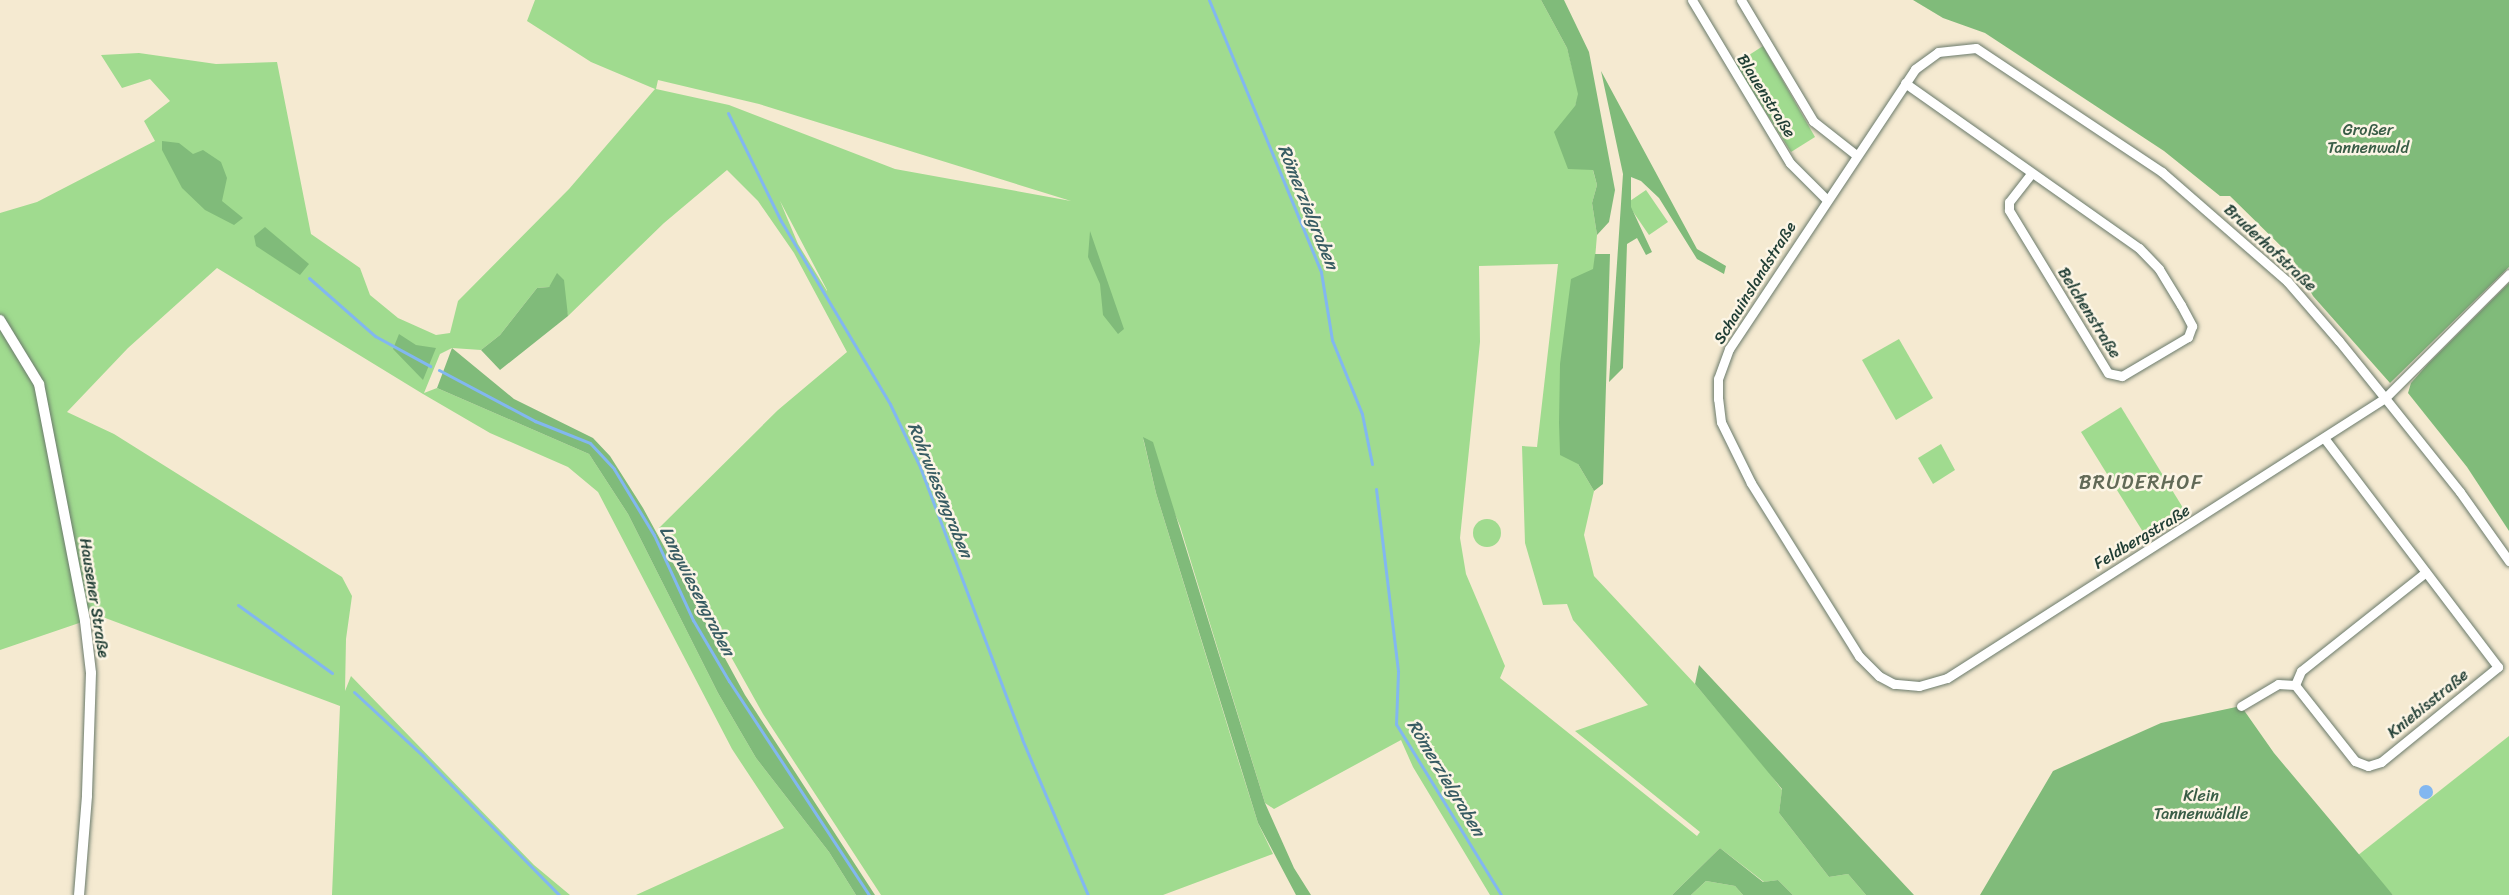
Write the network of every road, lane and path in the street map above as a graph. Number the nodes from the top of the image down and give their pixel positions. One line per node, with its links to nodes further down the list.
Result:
1 (1692, 0): 7 (street, Blauenstraße)
2 (1741, 0): 5 (street, Blauenstraße)
3 (1938, 52): 4 (street, Schauinslandstraße); 10 (street, Bruderhofstraße)
4 (1905, 83): 5 (street, Schauinslandstraße); 6 (street, Belchenstraße)
5 (1856, 154): 7 (street, Schauinslandstraße)
6 (2031, 174): 6 (street, Belchenstraße)
7 (1827, 200): 15 (street, Schauinslandstraße)
8 (2509, 274): 10 (street, Feldbergstraße)
9 (0, 320): 17 (street, Hausener Straße)
10 (2385, 398): 11 (street, Feldbergstraße); 12 (street, Bruderhofstraße)
11 (2325, 439): 13 (street, Kniebisstraße); 15 (street, Feldbergstraße)
12 (2509, 561)
13 (2426, 572): 14 (street); 14 (street, Kniebisstraße)
14 (2295, 685): 16 (street)
15 (1907, 686)
16 (2241, 706)
17 (79, 895)

